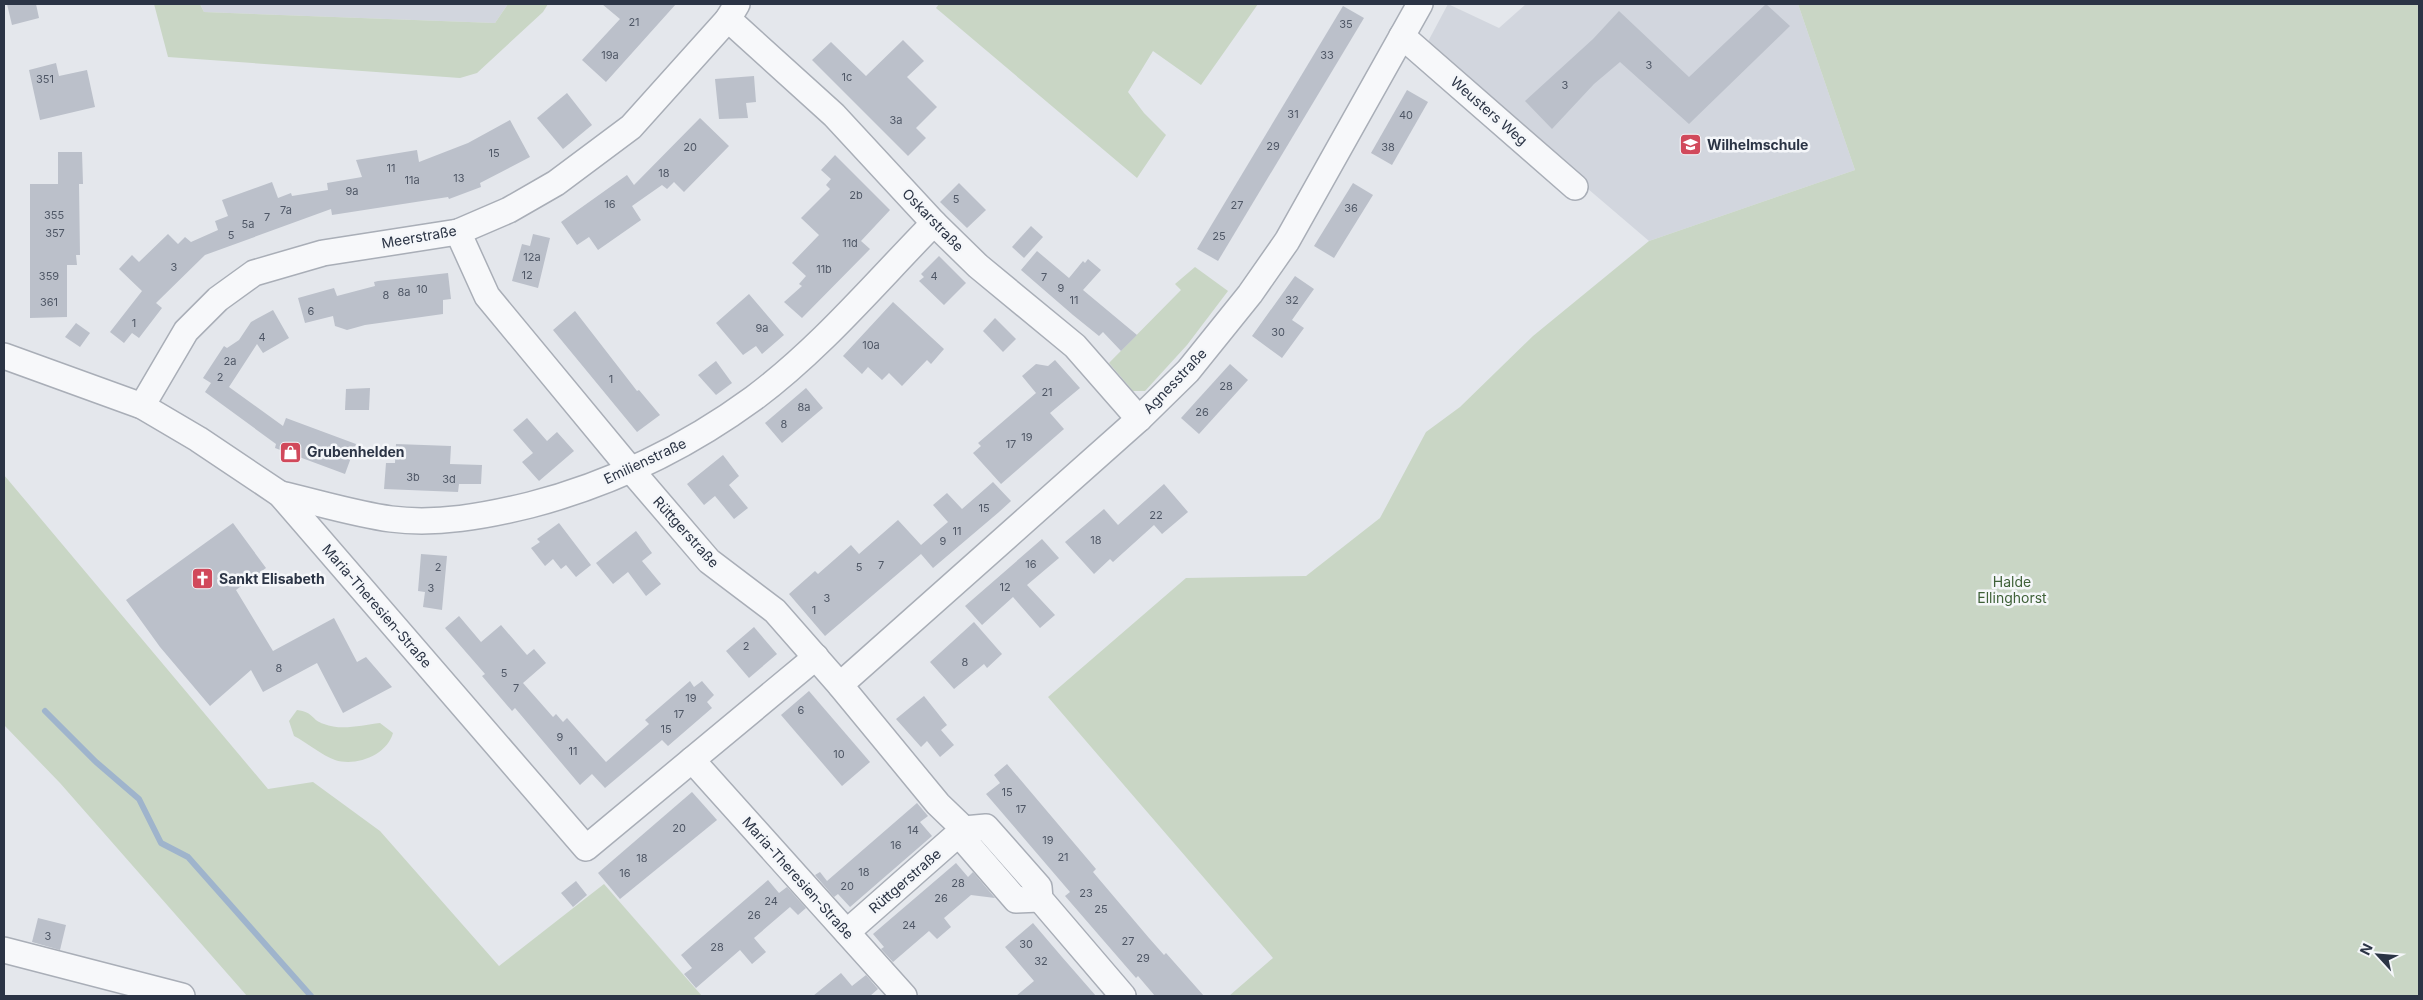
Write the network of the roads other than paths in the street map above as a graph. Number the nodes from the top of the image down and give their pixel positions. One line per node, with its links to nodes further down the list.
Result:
1 (1420, 4): 3 (street, Agnesstraße)
2 (732, 11): 5 (street, Oskarstraße); 6 (street, Meerstraße)
3 (1402, 36): 4 (street, Weusters Weg); 9 (street, Agnesstraße)
4 (1575, 187)
5 (934, 223): 9 (street, Oskarstraße); 10 (street, Emilienstraße)
6 (458, 232): 8 (street, Meerstraße); 10 (street, Rüttgerstraße)
7 (4, 356): 8 (street, Maria-Theresien-Straße)
8 (142, 406): 11 (street, Maria-Theresien-Straße)
9 (1139, 418): 13 (street, Agnesstraße)
10 (632, 470): 11 (street, Emilienstraße); 12 (street, Rüttgerstraße)
11 (280, 494): 14 (street, Maria-Theresien-Straße)
12 (816, 657): 13 (street, Rüttgerstraße); 14 (street, Maria-Theresien-Straße)
13 (840, 685): 15 (street, Rüttgerstraße)
14 (692, 760): 16 (street, Maria-Theresien-Straße)
15 (964, 830): 16 (street, Rüttgerstraße); 20 (street)
16 (847, 932): 19 (street, Maria-Theresien-Straße)
17 (4, 950): 18 (street)
18 (182, 996)
19 (904, 996)
20 (1123, 996)

